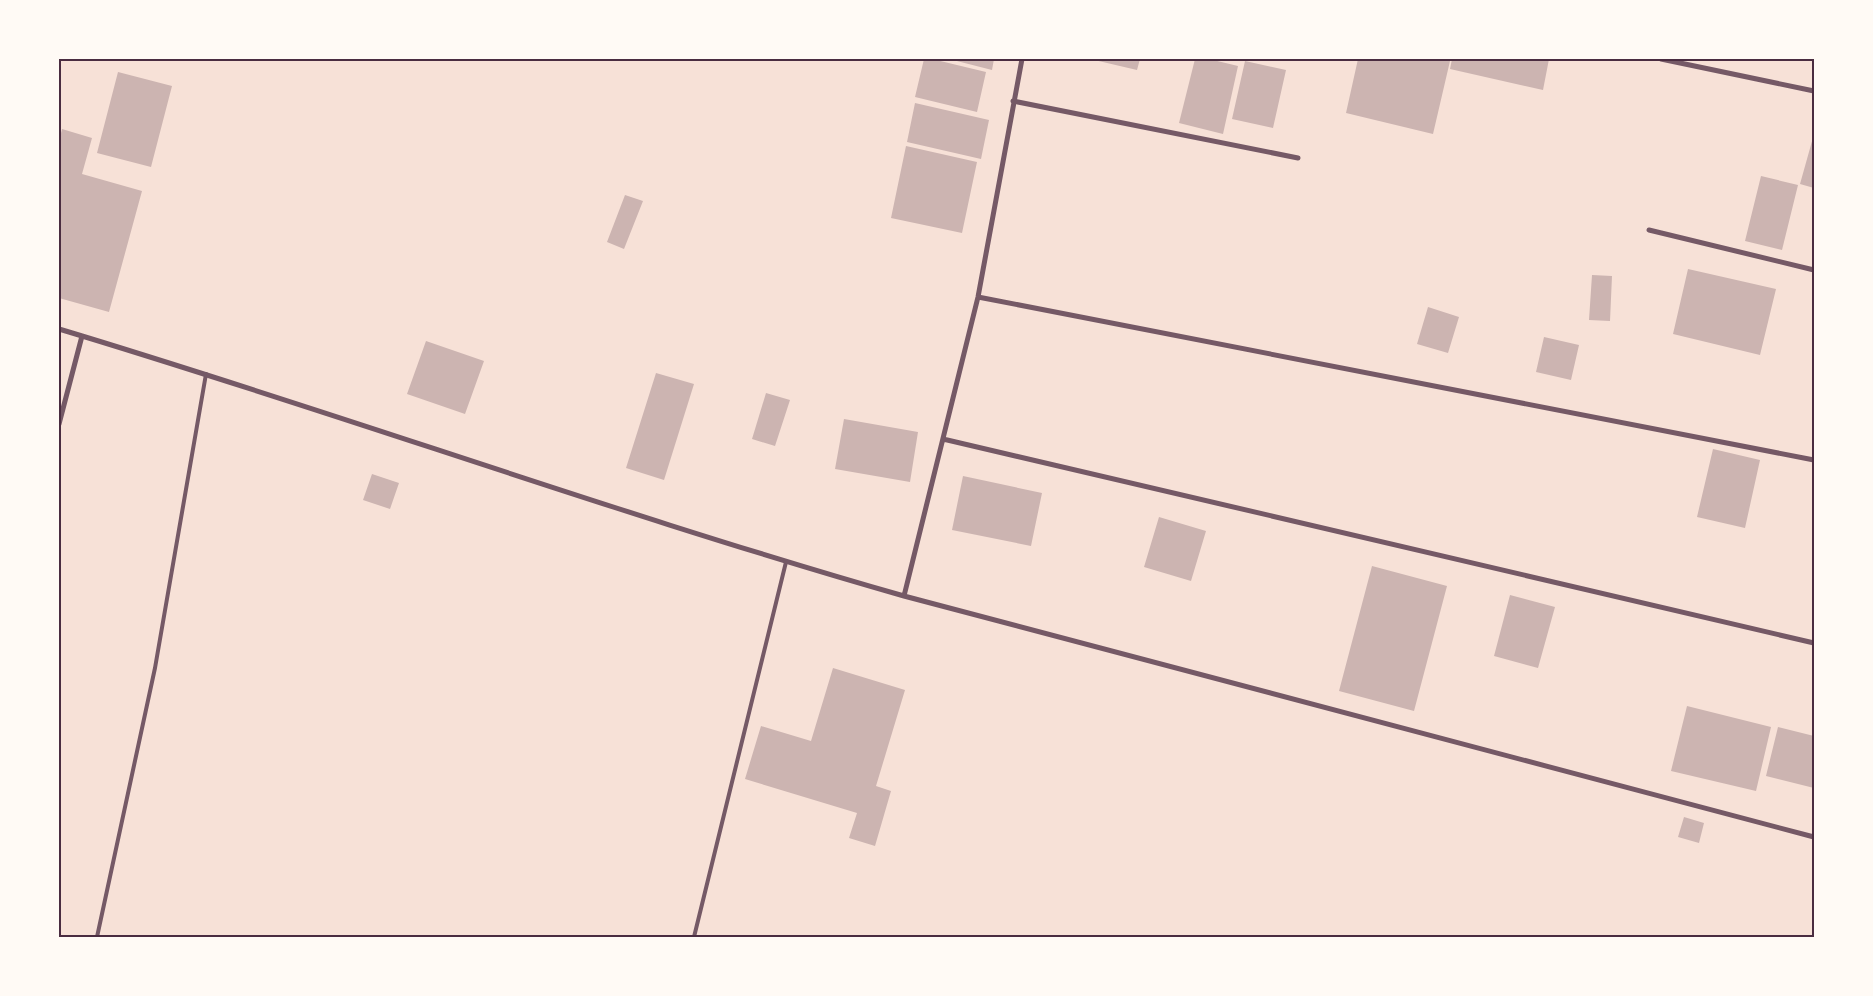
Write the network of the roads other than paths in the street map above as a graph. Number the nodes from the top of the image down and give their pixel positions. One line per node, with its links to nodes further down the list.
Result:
1 (1022, 59): 4 (street)
2 (1662, 59): 3 (street)
3 (1814, 91)
4 (1013, 101): 5 (street); 8 (street)
5 (1298, 158)
6 (1649, 230): 7 (street)
7 (1814, 270)
8 (978, 297): 13 (street); 14 (street)
9 (59, 329): 10 (street)
10 (82, 336): 11 (street); 12 (street)
11 (206, 374): 15 (street); 19 (lane)
12 (59, 424)
13 (943, 440): 16 (street); 17 (street)
14 (1814, 460)
15 (786, 562): 16 (street); 20 (lane)
16 (904, 596): 18 (street)
17 (1814, 643)
18 (1814, 837)
19 (97, 937)
20 (694, 937)

